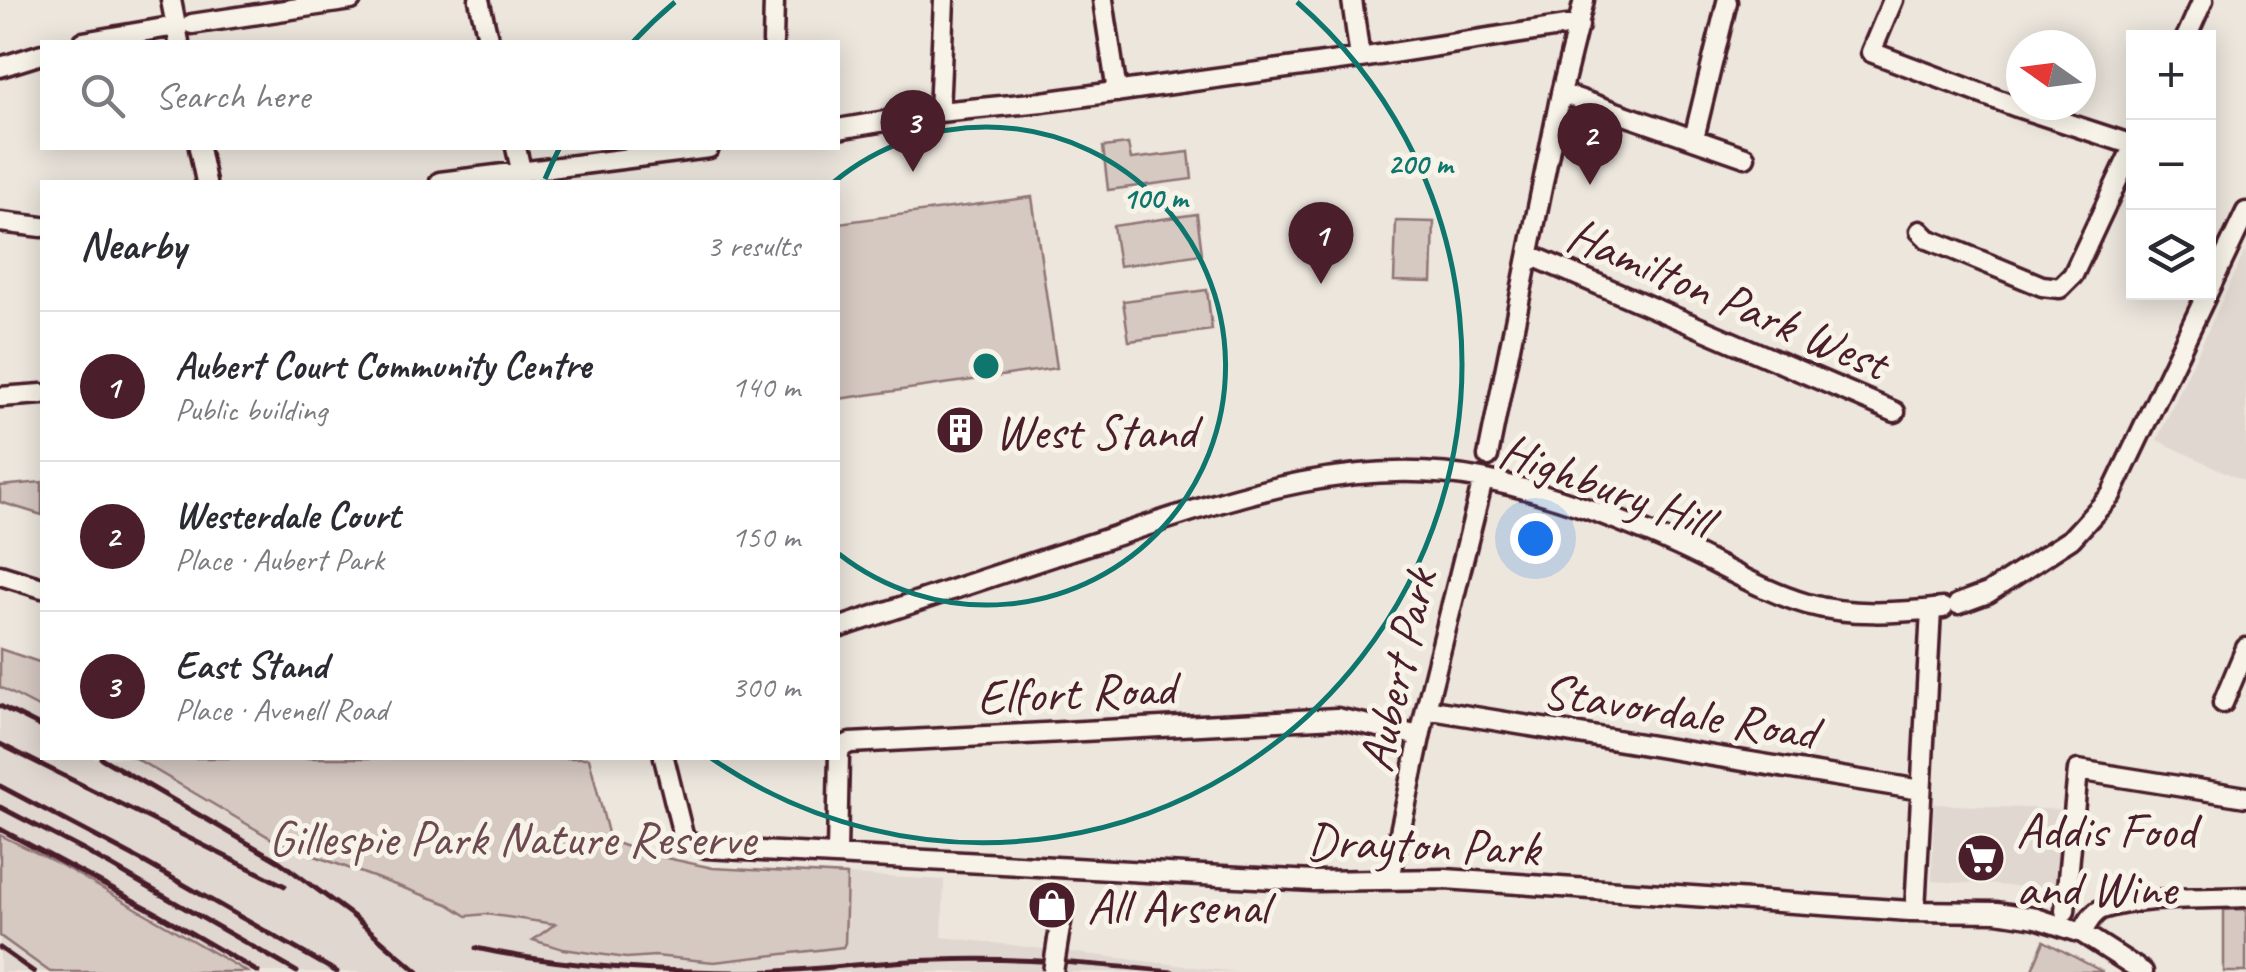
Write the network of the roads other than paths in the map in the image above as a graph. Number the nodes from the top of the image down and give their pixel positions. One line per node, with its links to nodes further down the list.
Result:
1 (171, 0): 15 (street)
2 (351, 0): 12 (street)
3 (479, 0): 17 (street)
4 (774, 0): 18 (street)
5 (944, 0): 24 (street)
6 (1103, 0): 22 (street)
7 (1352, 0): 20 (street)
8 (1584, 0): 13 (street)
9 (1894, 0): 27 (street)
10 (2203, 0): 14 (street)
11 (1727, 2): 26 (street)
12 (312, 3): 15 (street)
13 (1580, 26): 20 (street); 23 (street)
14 (2190, 30)
15 (182, 31): 16 (street)
16 (101, 40)
17 (489, 40)
18 (773, 40)
19 (40, 55): 21 (street)
20 (1360, 58): 22 (street)
21 (0, 66)
22 (1117, 92): 24 (street)
23 (1562, 94): 26 (street); 40 (street)
24 (939, 112): 25 (street)
25 (840, 129)
26 (1694, 138): 31 (street)
27 (2126, 143)
28 (199, 150): 34 (street)
29 (516, 150): 33 (street)
30 (696, 150): 33 (street)
31 (1745, 158)
32 (2126, 160): 39 (street)
33 (523, 177): 35 (street)
34 (206, 180)
35 (473, 180)
36 (2246, 212): 48 (street, Highbury Hill)
37 (0, 222): 38 (street)
38 (40, 227)
39 (1920, 231)
40 (1530, 255): 43 (street, Hamilton Park West); 44 (street)
41 (40, 394): 42 (street)
42 (0, 397)
43 (1896, 412)
44 (1488, 456)
45 (1483, 480): 48 (street, Highbury Hill); 49 (street, Highbury Hill); 52 (street, Aubert Park)
46 (0, 575): 47 (street)
47 (40, 587)
48 (1944, 607): 57 (street)
49 (840, 627)
50 (2244, 660): 51 (street)
51 (2222, 703)
52 (1426, 708): 53 (street, Aubert Park); 57 (street, Stavordale Road)
53 (1420, 736): 54 (street, Elfort Road); 60 (street, Aubert Park)
54 (840, 751)
55 (664, 760): 59 (street, Drayton Park)
56 (839, 760): 59 (street, Elfort Road)
57 (1921, 790): 62 (street)
58 (2246, 797): 63 (street)
59 (836, 853): 60 (street, Drayton Park)
60 (1390, 879): 62 (street, Drayton Park)
61 (2246, 897): 65 (street)
62 (1915, 911): 65 (street, Drayton Park)
63 (2066, 912)
64 (1062, 916): 66 (street, bridge)
65 (2082, 933): 67 (street, Drayton Park)
66 (1053, 972)
67 (2142, 972)

